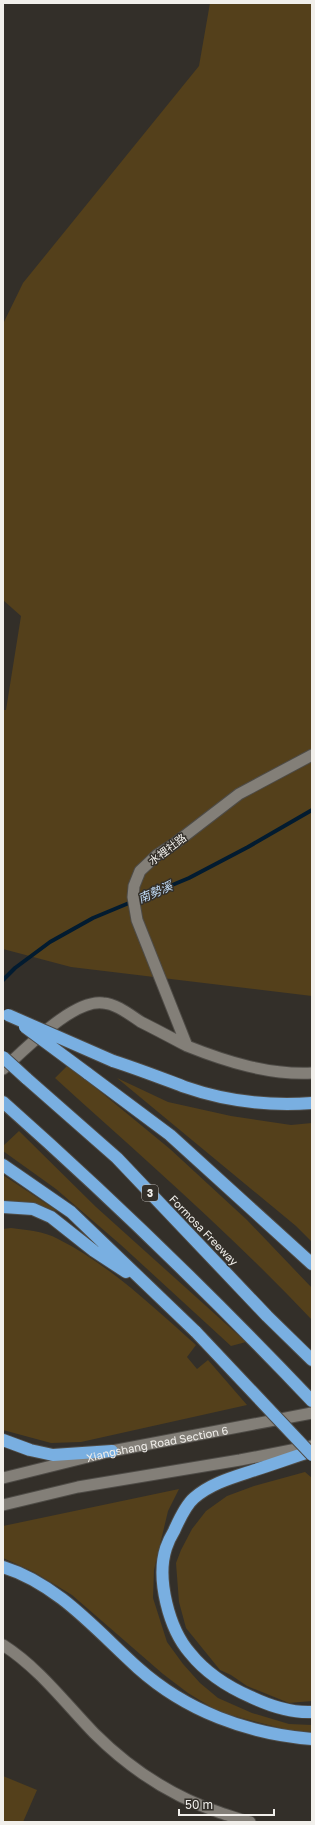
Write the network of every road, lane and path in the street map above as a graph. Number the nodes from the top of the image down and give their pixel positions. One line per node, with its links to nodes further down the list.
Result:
1 (312, 755): 3 (street, 水裡社路)
2 (6, 1012): 8 (highway, bridge); 11 (highway, bridge)
3 (187, 1046): 5 (street); 6 (street)
4 (3, 1057): 13 (highway, Formosa Freeway / 3, bridge)
5 (3, 1069)
6 (312, 1073)
7 (3, 1102): 14 (highway)
8 (312, 1103)
9 (3, 1165): 12 (highway)
10 (3, 1207): 12 (highway)
11 (312, 1264)
12 (147, 1284): 20 (highway, bridge)
13 (312, 1360)
14 (312, 1401)
15 (312, 1413): 18 (street, Xiangshang Road Section 6)
16 (3, 1440): 18 (highway)
17 (312, 1446): 22 (street)
18 (112, 1451): 21 (street, Xiangshang Road Section 6)
19 (312, 1451): 25 (highway)
20 (312, 1455)
21 (3, 1478)
22 (3, 1505)
23 (3, 1567): 26 (highway)
24 (3, 1645): 27 (street)
25 (312, 1712)
26 (312, 1739)
27 (250, 1822)

